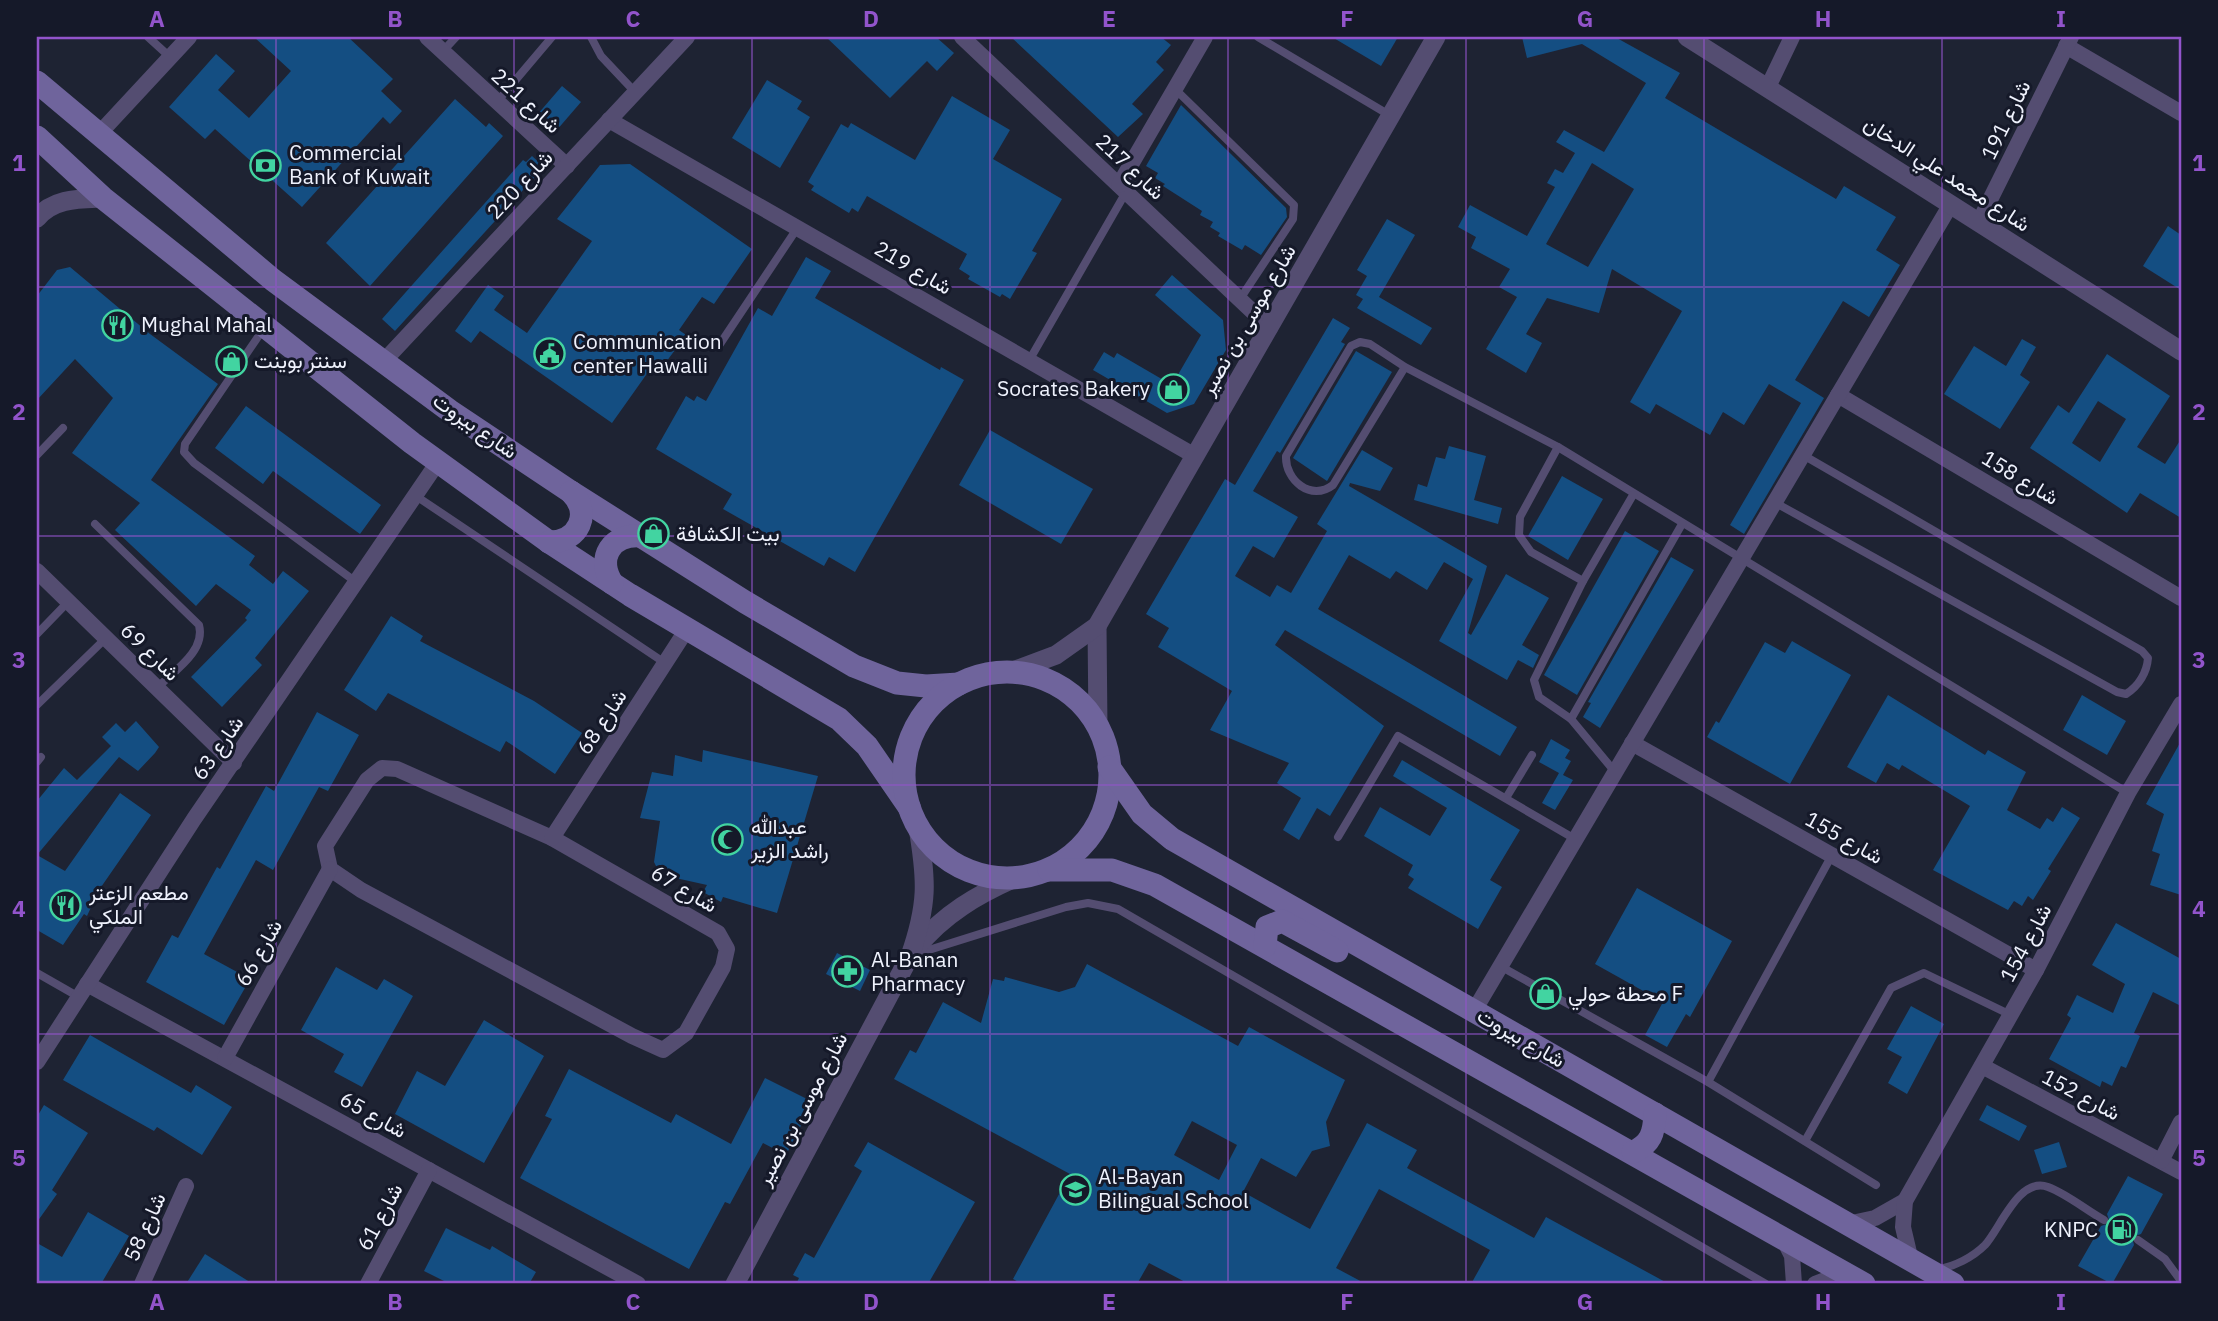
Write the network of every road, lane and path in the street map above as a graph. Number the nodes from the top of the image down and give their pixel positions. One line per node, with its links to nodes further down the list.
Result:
1 (148, 37): 16 (lane)
2 (189, 37): 16 (street)
3 (427, 37): 15 (street, شارع 221)
4 (456, 37): 15 (lane)
5 (552, 37): 21 (lane)
6 (591, 37): 20 (lane)
7 (687, 37): 20 (street, شارع 220)
8 (962, 37): 28 (street, شارع 217)
9 (1205, 37): 19 (street)
10 (1258, 37): 23 (lane)
11 (1436, 37): 23 (street, شارع موسى بن نصير)
12 (1687, 37): 18 (street, شارع محمد علي الدخان)
13 (1792, 37): 18 (street)
14 (2068, 41): 22 (street); 32 (street, شارع 191)
15 (443, 51): 21 (street, شارع 221)
16 (170, 57): 25 (street)
17 (37, 82): 25 (main road, شارع بيروت)
18 (1768, 87): 30 (street, شارع محمد علي الدخان)
19 (1175, 89): 28 (street); 34 (lane)
20 (635, 92): 24 (street, شارع 220)
21 (497, 102): 27 (street, شارع 221)
22 (2181, 113)
23 (1391, 116): 36 (street, شارع موسى بن نصير)
24 (609, 120): 27 (street, شارع 220); 33 (street, شارع 219)
25 (97, 135): 40 (main road, شارع بيروت)
26 (37, 137): 29 (main road)
27 (567, 166): 40 (street, شارع 220)
28 (1123, 189): 34 (street, شارع 217); 39 (lane)
29 (103, 198): 31 (street); 35 (main road)
30 (1951, 204): 32 (street, شارع محمد علي الدخان); 42 (street)
31 (37, 218)
32 (1979, 222): 38 (street, شارع محمد علي الدخان)
33 (797, 227): 37 (lane); 39 (street, شارع 219)
34 (1240, 299): 36 (street, شارع 217)
35 (264, 328): 48 (main road); 60 (lane)
36 (1270, 328): 47 (street, شارع موسى بن نصير)
37 (720, 344)
38 (2181, 351)
39 (1030, 359): 47 (street, شارع 219)
40 (383, 362): 49 (main road, شارع بيروت)
41 (1405, 367): 41 (lane); 44 (lane)
42 (1838, 395): 45 (street); 62 (street, شارع 158)
43 (63, 428): 46 (lane)
44 (1558, 447): 50 (lane); 59 (lane)
45 (1802, 454): 52 (street); 52 (lane)
46 (37, 456)
47 (1195, 456): 64 (street, شارع موسى بن نصير)
48 (438, 462): 51 (street, شارع 63); 56 (main road)
49 (570, 492): 55 (main road, شارع بيروت); 56 (main road)
50 (1633, 495): 54 (lane); 59 (lane)
51 (416, 496): 60 (street, شارع 63); 68 (lane)
52 (1774, 502): 57 (street)
53 (95, 524): 71 (lane)
54 (1682, 524): 57 (lane); 74 (lane)
55 (641, 536): 61 (main road); 70 (main road, شارع بيروت)
56 (549, 542): 61 (main road)
57 (1741, 558): 76 (street); 81 (lane)
58 (37, 571): 63 (street, شارع 69)
59 (1583, 581): 74 (lane)
60 (356, 582): 78 (street, شارع 63)
61 (612, 583): 65 (main road)
62 (2181, 598)
63 (68, 602): 66 (lane); 67 (street, شارع 69)
64 (1097, 626): 69 (street, شارع موسى بن نصير); 75 (street)
65 (687, 629): 68 (street, شارع 68); 83 (main road)
66 (37, 634)
67 (106, 638): 71 (street, شارع 69); 72 (lane)
68 (665, 663): 86 (street, شارع 68)
69 (1010, 672): 70 (main road); 75 (main road)
70 (959, 684): 83 (main road)
71 (158, 688): 78 (street, شارع 69)
72 (37, 705)
73 (2179, 713): 81 (street, شارع 154)
74 (1571, 719): 80 (lane)
75 (1098, 728): 79 (main road)
76 (1632, 743): 80 (street); 88 (street, شارع 155)
77 (1532, 755): 82 (lane)
78 (234, 763): 97 (street, شارع 63)
79 (1109, 767): 90 (main road); 98 (main road, شارع بيروت)
80 (1615, 772): 87 (street)
81 (2129, 793): 95 (street, شارع 154)
82 (1506, 798): 85 (lane); 87 (lane)
83 (909, 807): 84 (main road)
84 (918, 828): 91 (main road); 93 (street, شارع موسى بن نصير)
85 (1338, 837)
86 (552, 838): 89 (street, شارع 67); 89 (street, شارع 67)
87 (1575, 839): 94 (street)
88 (1832, 855): 95 (street, شارع 155); 104 (lane)
89 (330, 869): 101 (street, شارع 66)
90 (1049, 870): 91 (main road); 92 (main road)
91 (1015, 878): 93 (street, شارع موسى بن نصير)
92 (1265, 946): 98 (main road); 108 (main road)
93 (910, 956): 125 (street, شارع موسى بن نصير); 126 (lane)
94 (1500, 966): 99 (street); 104 (lane)
95 (2036, 970): 100 (street, شارع 154)
96 (37, 973): 97 (lane)
97 (83, 990): 101 (street, شارع 65); 102 (street, شارع 63)
98 (1444, 994): 99 (main road, شارع بيروت)
99 (1474, 1011): 105 (main road, شارع بيروت)
100 (2011, 1015): 103 (street, شارع 154); 107 (lane)
101 (225, 1058): 110 (street, شارع 65)
102 (37, 1062)
103 (1982, 1066): 109 (street, شارع 152); 114 (street, شارع 154)
104 (1708, 1083): 107 (lane)
105 (1655, 1114): 108 (main road); 116 (main road, شارع بيروت)
106 (2181, 1122): 109 (street)
107 (1805, 1141): 112 (lane)
108 (1633, 1152): 117 (main road)
109 (2161, 1161): 111 (street, شارع 152)
110 (429, 1170): 123 (street, شارع 61); 124 (street, شارع 65)
111 (2181, 1172)
112 (1876, 1185)
113 (186, 1186): 122 (street, شارع 58)
114 (1905, 1201): 116 (street); 119 (street, شارع 154)
115 (2104, 1220): 119 (lane)
116 (1847, 1224): 119 (main road, شارع بيروت)
117 (1783, 1238): 120 (main road); 127 (street)
118 (2138, 1240): 121 (lane)
119 (1920, 1266): 130 (main road, شارع بيروت)
120 (1843, 1273): 128 (street); 129 (main road)
121 (2181, 1280)
122 (142, 1284)
123 (368, 1284)
124 (638, 1284)
125 (735, 1284)
126 (1766, 1284)
127 (1794, 1284)
128 (1815, 1284)
129 (1864, 1284)
130 (1953, 1284)

